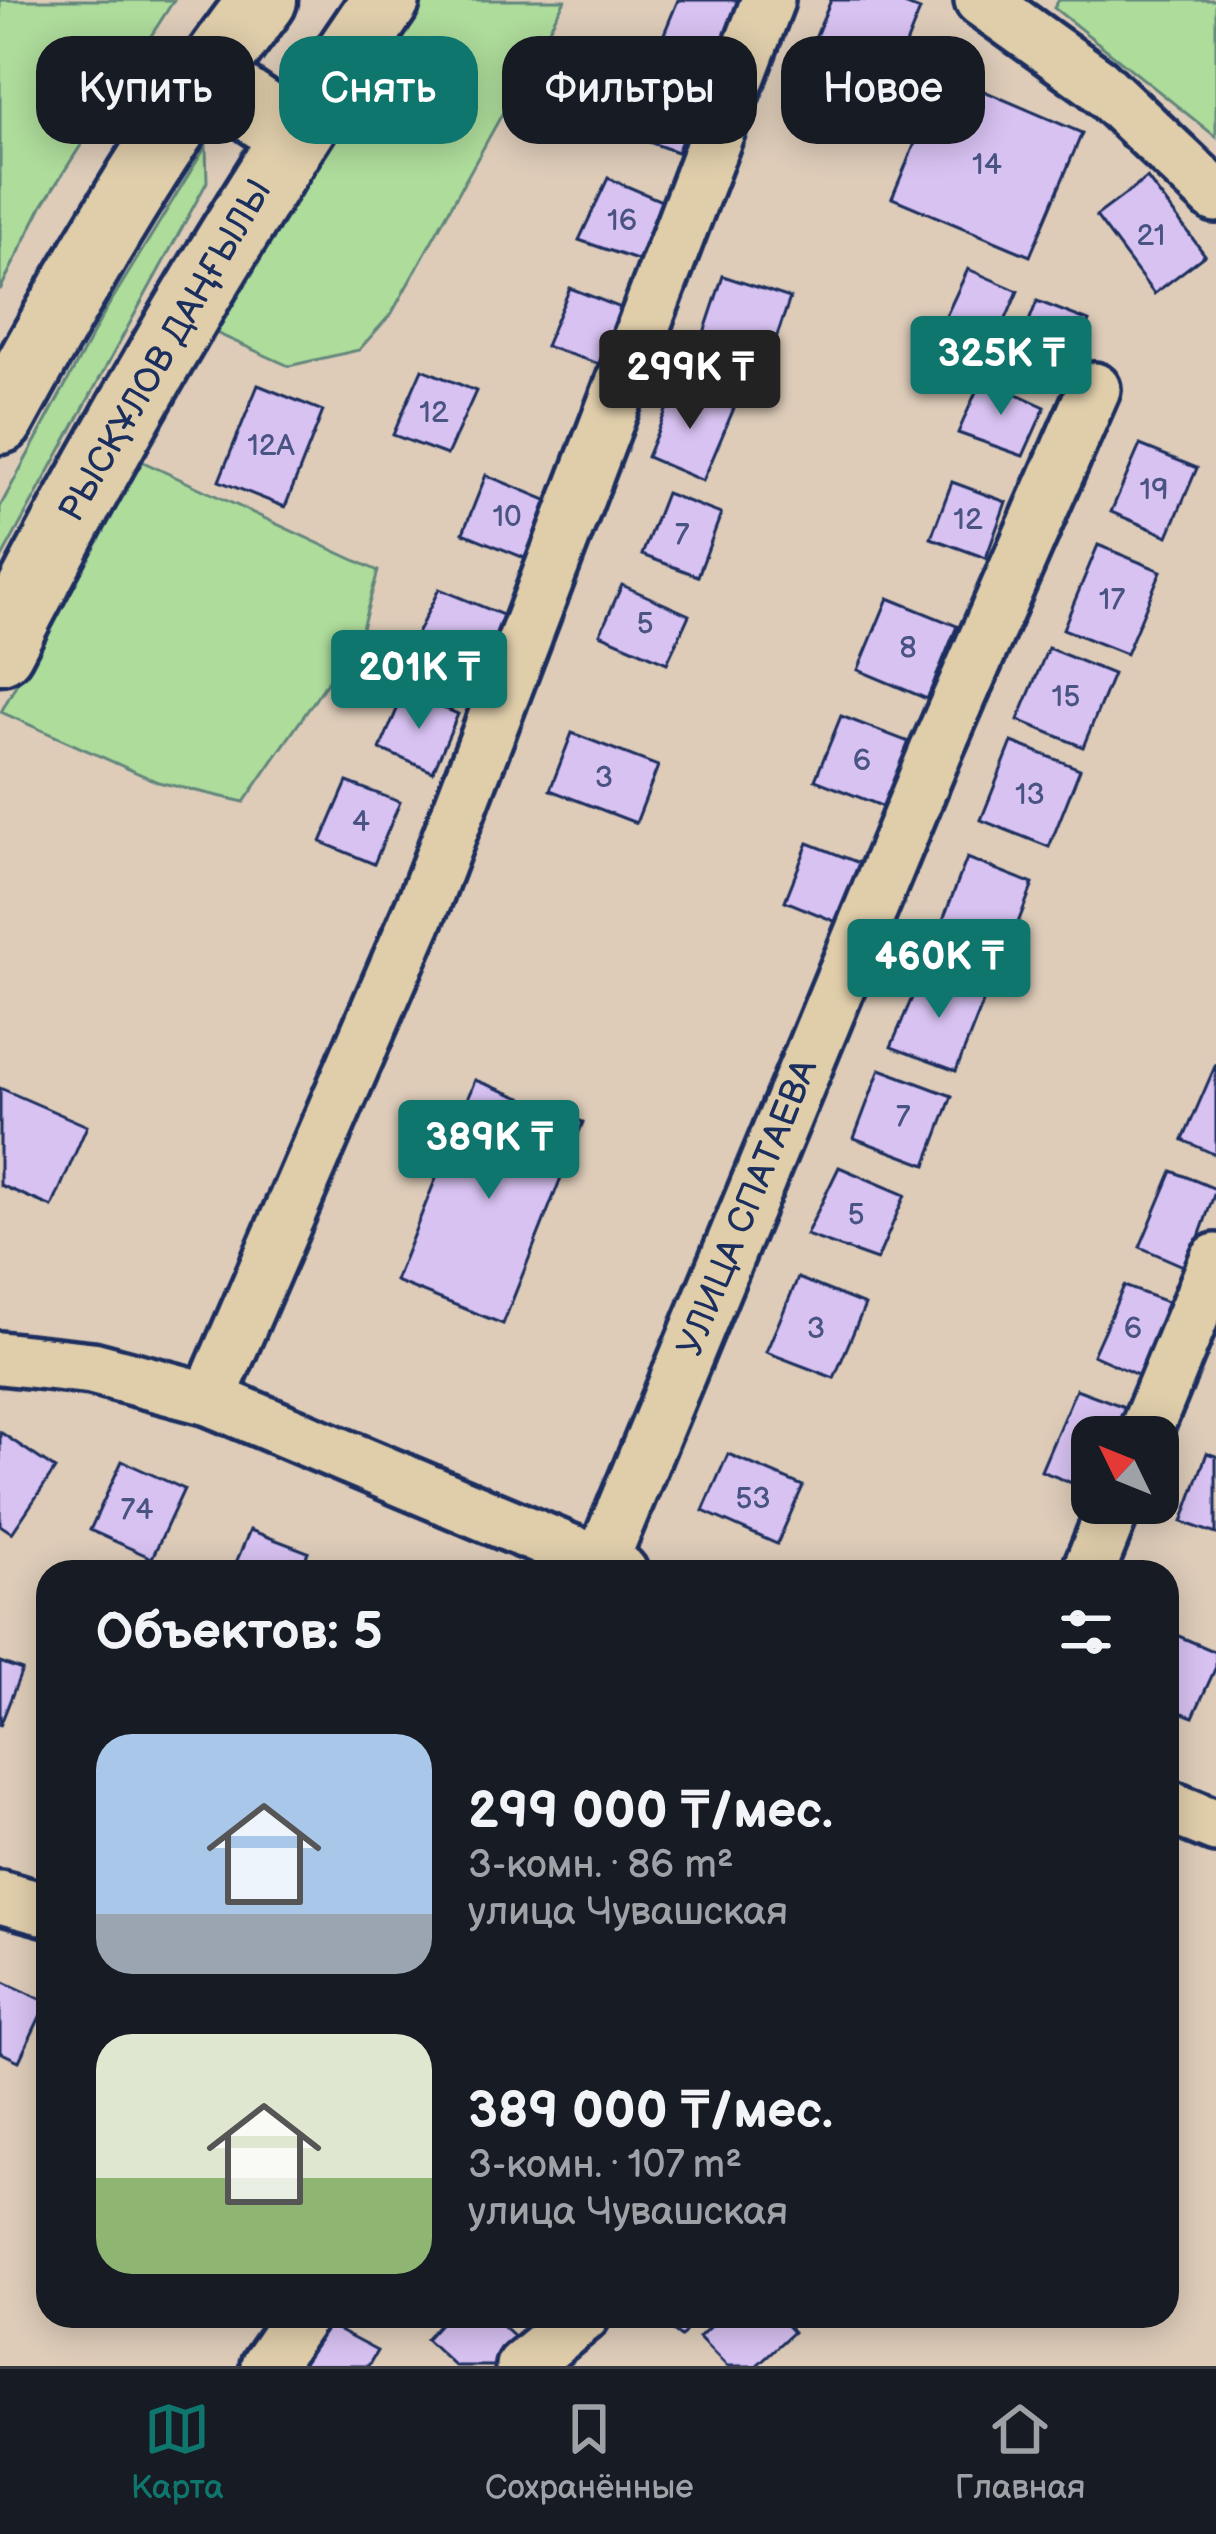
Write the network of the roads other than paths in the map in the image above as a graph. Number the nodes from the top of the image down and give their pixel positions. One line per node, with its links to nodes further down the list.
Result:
1 (263, 0): 5 (main road)
2 (386, 0): 6 (main road, РЫСҚҰЛОВ ДАҢҒЫЛЫ)
3 (768, 0): 15 (street)
4 (981, 0): 9 (street)
5 (236, 36)
6 (361, 36)
7 (163, 144): 11 (main road)
8 (287, 144): 12 (main road, РЫСҚҰЛОВ ДАҢҒЫЛЫ)
9 (1216, 196)
10 (1094, 389): 19 (street, УЛИЦА СПАТАЕВА)
11 (0, 420)
12 (0, 650)
13 (1216, 1260): 16 (street)
14 (0, 1358): 15 (street)
15 (209, 1399): 18 (street)
16 (1153, 1416)
17 (1108, 1524): 20 (street)
18 (592, 1560)
19 (614, 1560)
20 (1093, 1560)
21 (1179, 1811): 22 (street)
22 (1216, 1826)
23 (0, 1897): 24 (street)
24 (36, 1907)
25 (293, 2328): 27 (street)
26 (568, 2328): 28 (street)
27 (267, 2366)
28 (522, 2366)

